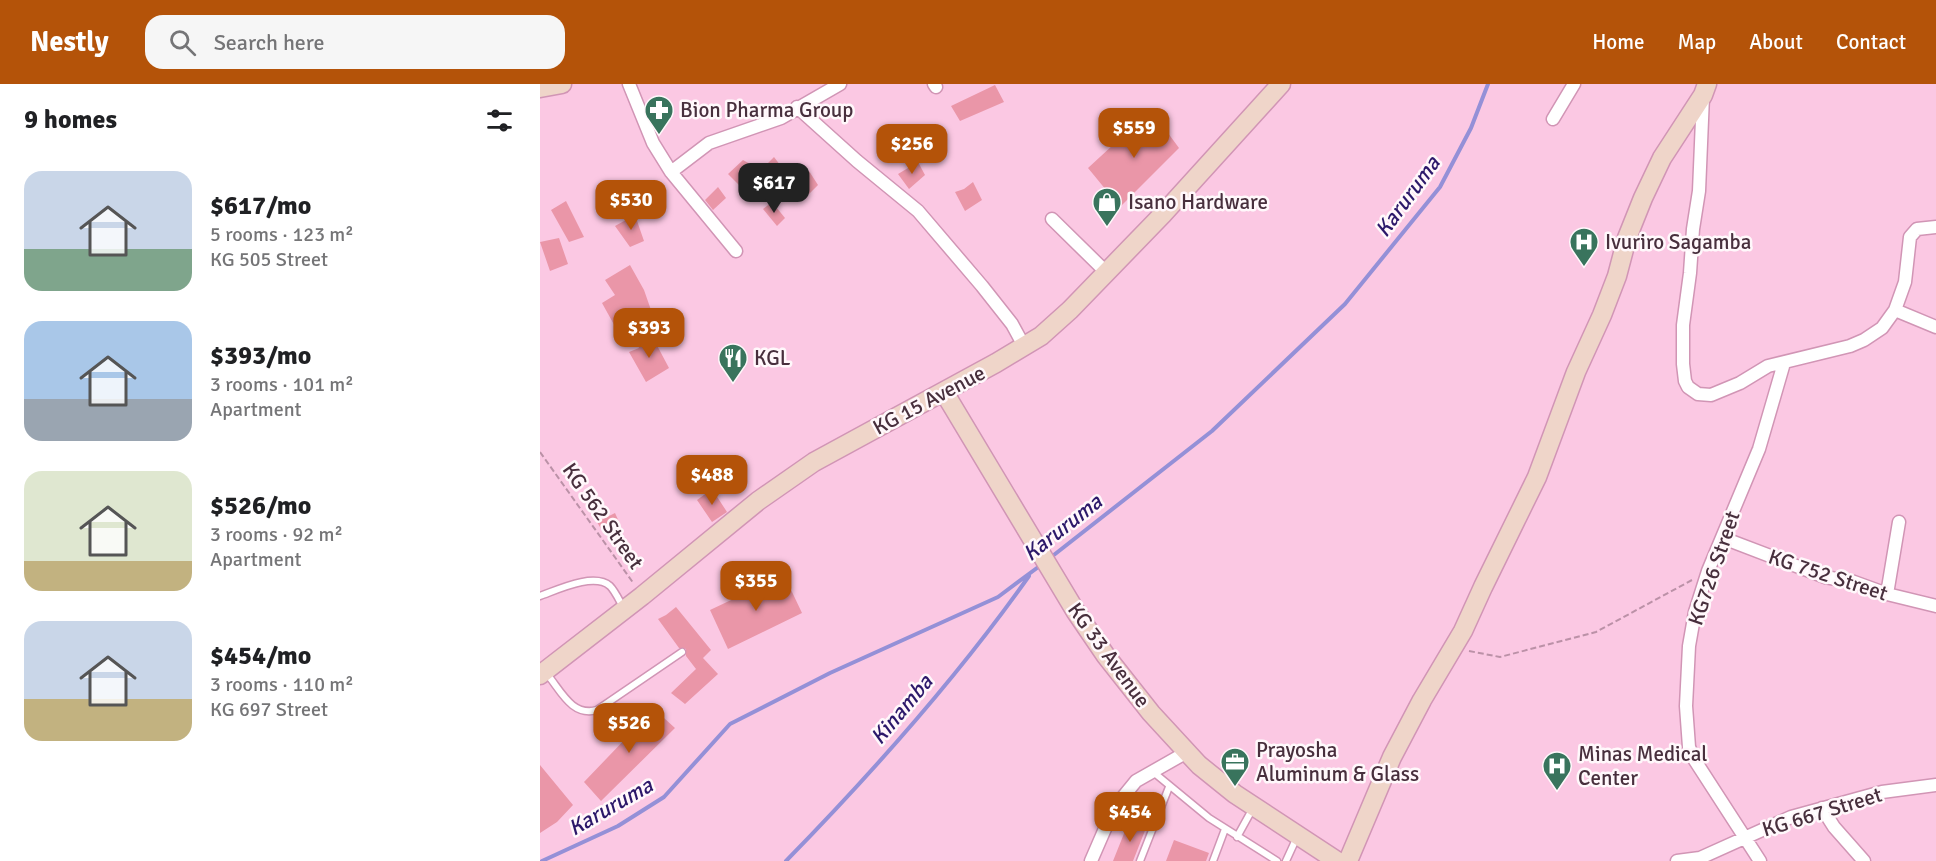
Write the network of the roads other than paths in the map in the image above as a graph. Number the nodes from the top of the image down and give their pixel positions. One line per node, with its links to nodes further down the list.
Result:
1 (629, 84): 8 (street)
2 (840, 84): 6 (street)
3 (1281, 84): 12 (main road, KG 15 Avenue)
4 (1574, 84): 7 (street)
5 (1705, 89): 16 (street); 42 (main road)
6 (797, 107): 8 (street); 15 (street)
7 (1553, 119)
8 (671, 172): 11 (street)
9 (1053, 219): 12 (street)
10 (1936, 226): 13 (street)
11 (736, 251)
12 (1107, 273): 15 (main road, KG 15 Avenue)
13 (1895, 310): 14 (street); 16 (street)
14 (1936, 327)
15 (1024, 346): 17 (main road, KG 15 Avenue)
16 (1784, 363): 19 (street, KG726 Street)
17 (944, 392): 23 (main road, KG 15 Avenue); 26 (main road, KG 33 Avenue)
18 (1899, 522): 20 (street)
19 (1723, 538): 20 (street, KG 752 Street); 35 (street, KG726 Street)
20 (1887, 594): 22 (street, KG 752 Street)
21 (540, 596): 23 (lane)
22 (1936, 606)
23 (625, 610): 25 (main road, KG 15 Avenue)
24 (682, 652): 25 (lane)
25 (542, 673)
26 (1187, 752): 27 (street); 30 (main road, KG 33 Avenue)
27 (1152, 771): 29 (lane); 36 (street)
28 (1936, 785): 31 (street, KG 667 Street)
29 (1169, 787): 32 (lane); 37 (lane)
30 (1253, 807): 33 (main road, KG 33 Avenue); 34 (lane)
31 (1822, 808): 35 (street, KG 667 Street); 45 (street)
32 (1225, 829): 34 (lane); 38 (lane)
33 (1298, 836): 40 (lane); 41 (main road, KG 33 Avenue)
34 (1237, 837): 39 (lane)
35 (1743, 837): 43 (street, KG 667 Street); 44 (street, KG726 Street)
36 (1091, 861)
37 (1140, 861)
38 (1213, 861)
39 (1277, 861)
40 (1286, 861)
41 (1337, 861)
42 (1348, 861)
43 (1677, 861)
44 (1760, 861)
45 (1864, 861)

